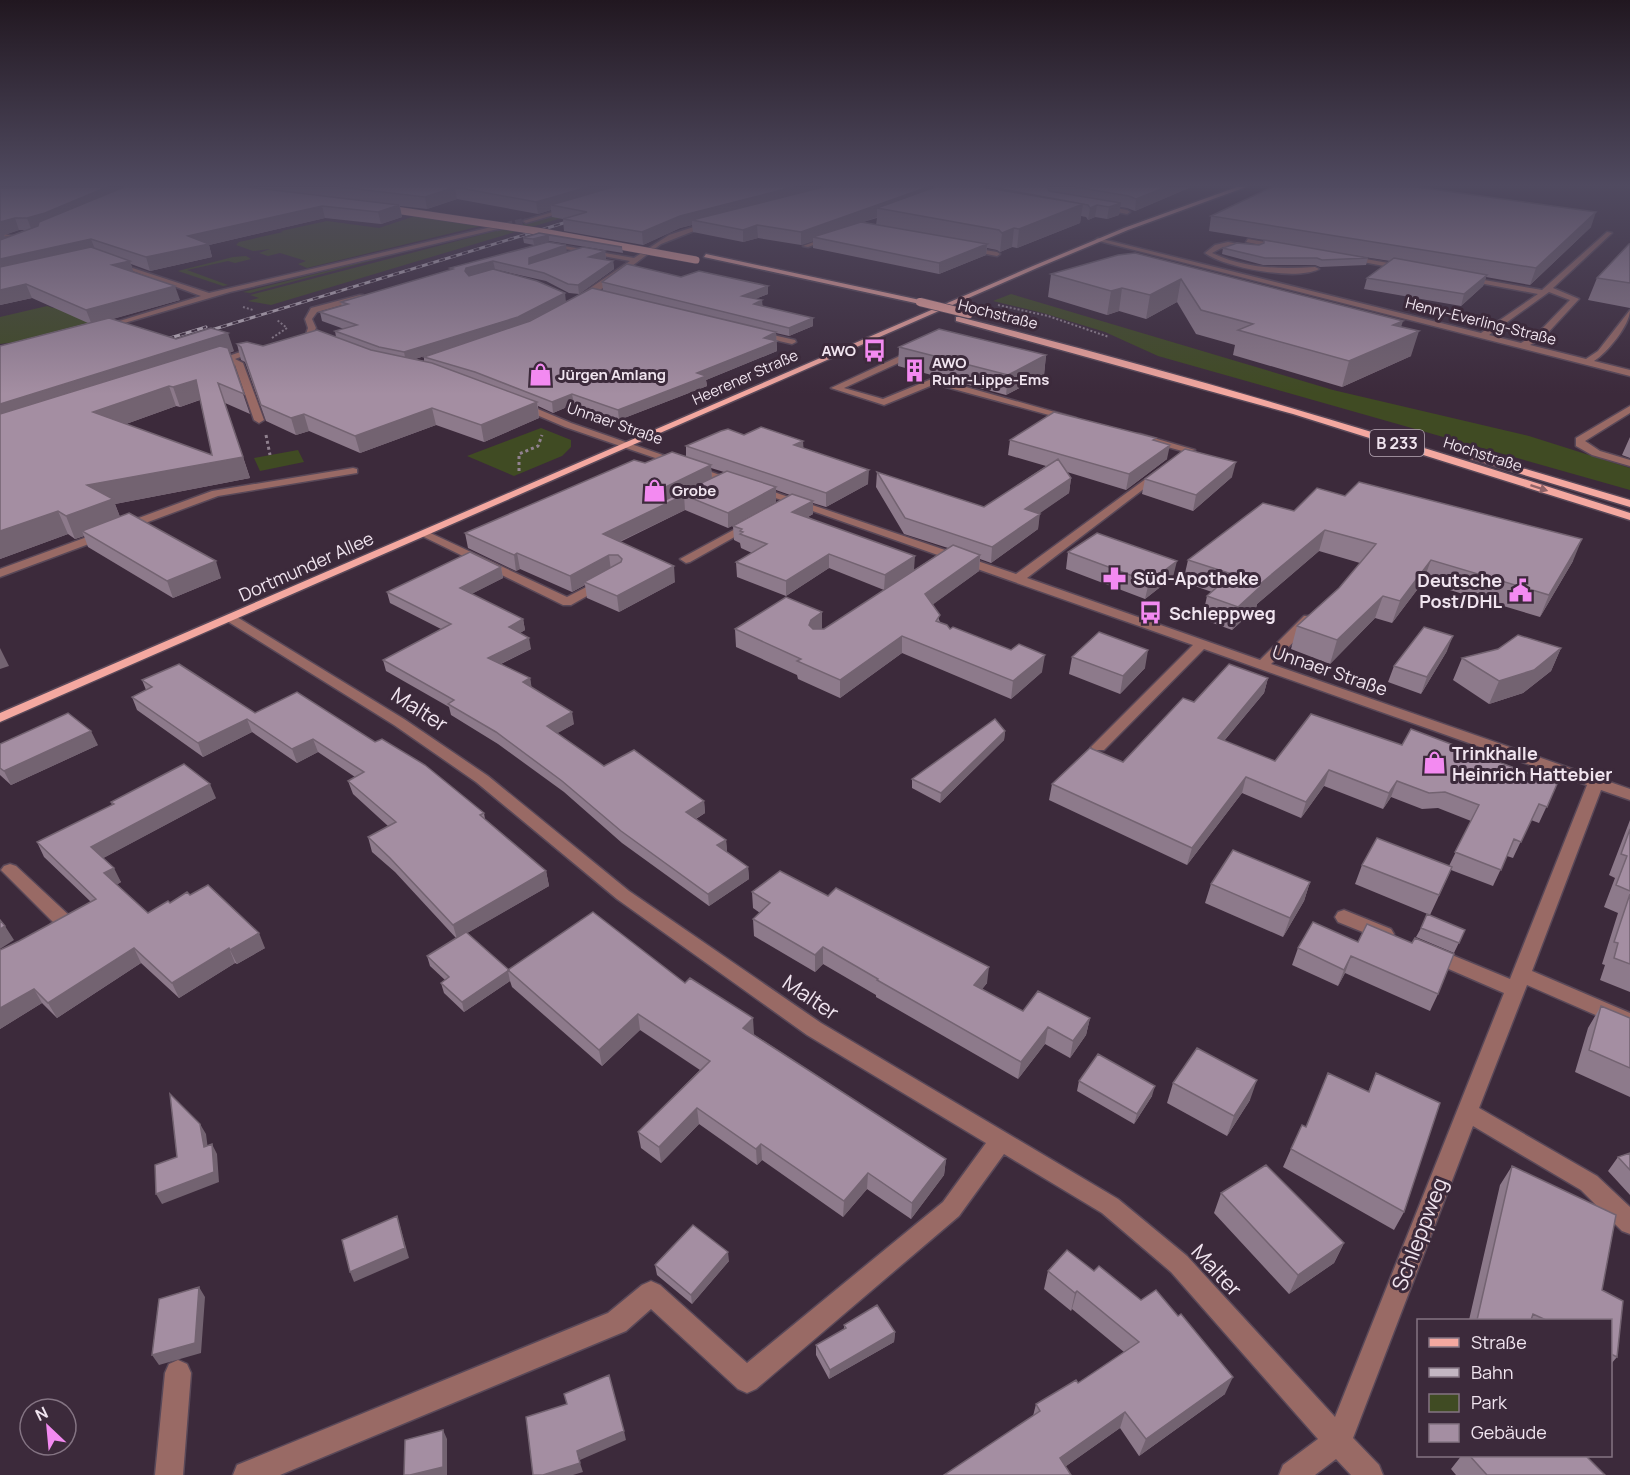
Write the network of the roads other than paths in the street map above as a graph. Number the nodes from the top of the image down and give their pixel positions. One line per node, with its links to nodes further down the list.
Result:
1 (376, 256): 19 (street)
2 (570, 256): 13 (street)
3 (612, 256): 15 (street)
4 (642, 256): 15 (street)
5 (673, 256): 53 (main road, Hochstraße / B 233, one-way to 53, bridge)
6 (705, 256): 52 (main road, Hochstraße / B 233, one-way to 6, bridge)
7 (1062, 256): 47 (main road, Heerener Straße)
8 (1143, 256): 16 (street, Henry-Everling-Straße)
9 (1159, 256): 16 (street, Henry-Everling-Straße)
10 (1213, 256): 20 (street)
11 (1584, 256): 21 (street)
12 (1339, 257): 17 (street)
13 (564, 258)
14 (106, 260): 25 (street)
15 (636, 260): 22 (street)
16 (1186, 263): 20 (street, Henry-Everling-Straße)
17 (1419, 270)
18 (1453, 276): 21 (street)
19 (281, 278): 25 (street); 26 (street)
20 (1296, 289): 32 (street, Henry-Everling-Straße)
21 (1546, 291): 32 (street); 36 (street)
22 (594, 292): 24 (street); 27 (street)
23 (370, 294): 33 (street)
24 (604, 295)
25 (207, 296): 26 (street); 29 (street)
26 (216, 298): 29 (street)
27 (576, 300)
28 (1630, 312): 39 (street)
29 (117, 323): 30 (street)
30 (96, 329)
31 (747, 331): 34 (street)
32 (1482, 336): 36 (street, Henry-Everling-Straße)
33 (318, 339)
34 (792, 342)
35 (266, 346): 38 (street)
36 (1523, 346): 39 (street, Henry-Everling-Straße)
37 (922, 349): 45 (street)
38 (226, 359): 40 (street); 44 (street)
39 (1588, 362): 41 (street, Henry-Everling-Straße)
40 (202, 366)
41 (1630, 373)
42 (515, 402): 47 (street, Unnaer Straße)
43 (1630, 409): 48 (street)
44 (259, 420)
45 (1078, 420)
46 (1123, 432): 61 (street)
47 (626, 444): 50 (street, Unnaer Straße); 55 (main road, Dortmunder Allee)
48 (1630, 463)
49 (353, 471): 59 (street)
50 (727, 479): 51 (street); 56 (street, Unnaer Straße)
51 (707, 489)
52 (1630, 504)
53 (1630, 517)
54 (758, 519): 57 (street)
55 (426, 534): 60 (street); 63 (main road, Dortmunder Allee)
56 (950, 555): 58 (street); 61 (street, Unnaer Straße)
57 (686, 559)
58 (931, 567)
59 (0, 573)
60 (616, 576)
61 (1018, 579): 64 (street, Unnaer Straße)
62 (1320, 608): 65 (street)
63 (232, 618): 66 (main road, Dortmunder Allee); 78 (street, Malter)
64 (1202, 644): 65 (street, Unnaer Straße); 67 (street)
65 (1262, 665): 68 (street, Unnaer Straße)
66 (0, 718)
67 (1099, 747)
68 (1596, 783): 69 (street, Unnaer Straße); 75 (street, Schleppweg)
69 (1630, 795)
70 (10, 870): 72 (street)
71 (1344, 917): 73 (street)
72 (38, 939)
73 (1397, 939)
74 (1419, 948): 75 (street)
75 (1517, 982): 76 (street); 77 (street, Schleppweg)
76 (1630, 1022)
77 (1467, 1112): 79 (street); 81 (street, Schleppweg)
78 (1001, 1141): 81 (street, Malter); 83 (street)
79 (1630, 1223)
80 (178, 1373): 82 (street)
81 (1339, 1440): 84 (street); 85 (street, Malter)
82 (169, 1475)
83 (248, 1475)
84 (1293, 1475)
85 (1369, 1475)

